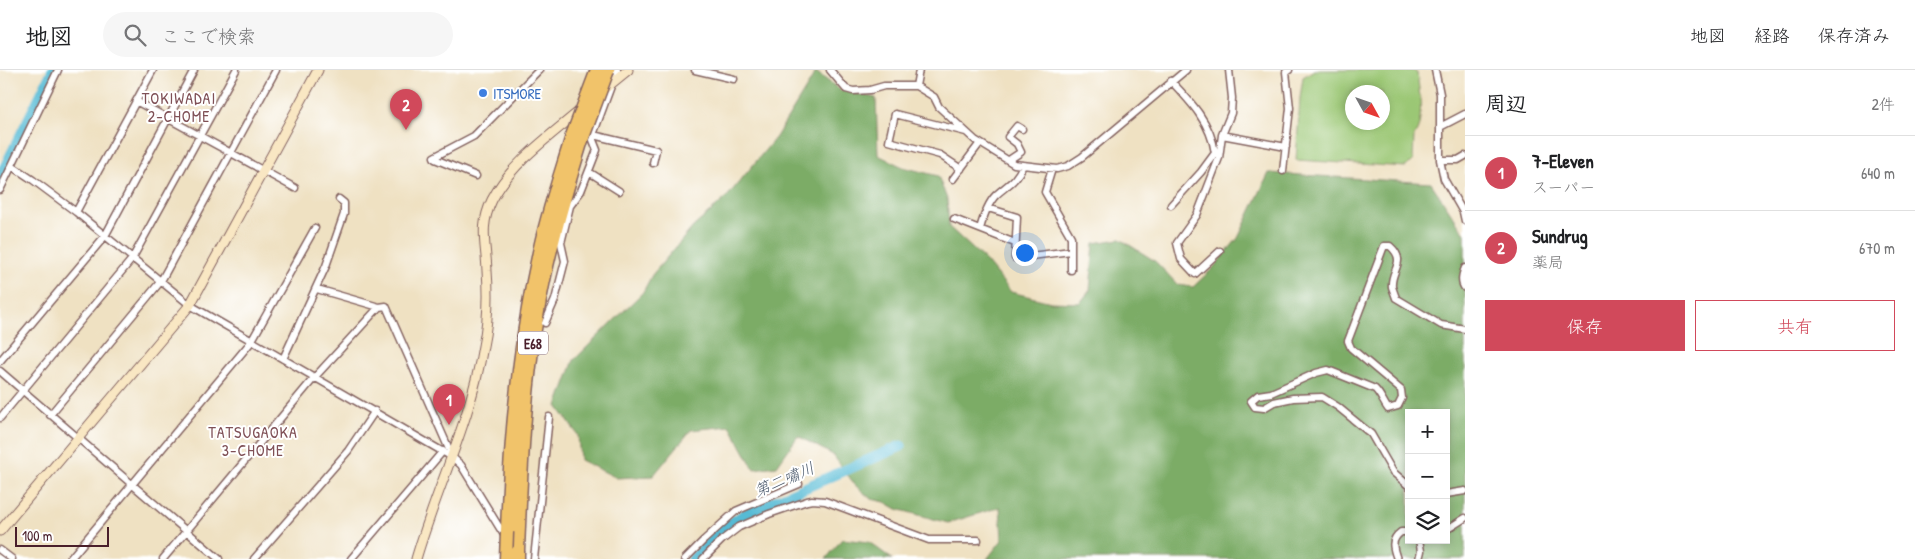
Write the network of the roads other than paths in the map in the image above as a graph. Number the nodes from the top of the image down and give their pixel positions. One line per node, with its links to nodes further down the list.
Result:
1 (58, 70): 40 (street)
2 (153, 70): 23 (street)
3 (194, 70): 25 (street)
4 (236, 70): 30 (street)
5 (276, 70): 34 (street)
6 (318, 70): 43 (street)
7 (539, 70): 46 (street)
8 (597, 70): 31 (highway, E68, bridge)
9 (617, 70): 19 (street)
10 (628, 70): 19 (street)
11 (695, 70): 20 (street)
12 (830, 70): 22 (street)
13 (920, 70): 22 (street)
14 (1186, 70): 18 (street)
15 (1229, 70): 29 (street)
16 (1289, 70): 33 (street)
17 (1435, 70): 26 (street)
18 (1177, 73): 21 (street)
19 (610, 76): 31 (highway, E68, bridge); 85 (street)
20 (734, 79)
21 (1172, 81): 42 (street); 52 (street)
22 (916, 86): 28 (street)
23 (136, 101): 25 (street); 54 (street)
24 (1465, 114): 26 (street)
25 (167, 119): 30 (street); 59 (street)
26 (1440, 127): 37 (street)
27 (1022, 129): 36 (street)
28 (967, 132): 32 (street); 41 (street)
29 (1222, 135): 33 (street); 62 (street)
30 (200, 136): 34 (street); 63 (street)
31 (582, 137): 38 (street); 45 (street); 99 (highway, E68); 107 (highway, E68, bridge)
32 (980, 142): 36 (street); 41 (street)
33 (1286, 147): 44 (street)
34 (230, 153): 43 (street); 66 (street)
35 (1465, 156): 37 (street)
36 (1009, 160): 39 (street)
37 (1440, 160): 56 (street)
38 (653, 163)
39 (1023, 165): 42 (street); 53 (street)
40 (12, 166): 49 (street); 54 (street)
41 (961, 169): 47 (street)
42 (1052, 169): 61 (street)
43 (263, 170): 48 (street); 69 (street)
44 (1284, 170)
45 (589, 172): 50 (street); 71 (street)
46 (476, 176)
47 (953, 179)
48 (295, 188)
49 (0, 190)
50 (619, 190)
51 (339, 199): 68 (street)
52 (1171, 205)
53 (988, 208): 58 (street); 60 (street)
54 (76, 212): 59 (street)
55 (954, 219): 58 (street)
56 (1465, 220)
57 (314, 228): 73 (street)
58 (980, 229): 60 (street)
59 (104, 236): 63 (street); 75 (street)
60 (1015, 243): 61 (street)
61 (1071, 251): 65 (street)
62 (1220, 251)
63 (132, 259): 66 (street); 78 (street)
64 (1465, 268): 67 (street)
65 (1071, 270)
66 (161, 282): 69 (street); 80 (street)
67 (1465, 288)
68 (317, 289): 70 (street); 74 (street)
69 (190, 305): 73 (street); 83 (street)
70 (379, 307): 77 (street); 85 (street)
71 (545, 324)
72 (1465, 330): 86 (street)
73 (252, 342): 74 (street); 88 (street)
74 (283, 359): 77 (street)
75 (0, 361)
76 (0, 371): 78 (street)
77 (314, 378): 79 (street); 94 (street)
78 (23, 391): 80 (street); 81 (street)
79 (375, 411): 84 (street); 104 (street)
80 (50, 416): 83 (street)
81 (0, 418)
82 (549, 418): 108 (street)
83 (78, 439): 88 (street); 93 (street)
84 (443, 451): 85 (street); 105 (street)
85 (452, 457): 99 (street); 106 (street)
86 (1405, 482)
87 (799, 484): 109 (street)
88 (132, 485): 94 (street); 101 (street)
89 (1465, 491): 90 (street)
90 (1450, 493)
91 (1465, 518): 92 (street)
92 (1450, 527)
93 (0, 531)
94 (186, 531): 102 (street); 103 (street)
95 (1405, 532): 111 (street)
96 (978, 540): 110 (street)
97 (1420, 544): 112 (street)
98 (0, 550): 100 (street)
99 (518, 556)
100 (12, 559)
101 (70, 559)
102 (163, 559)
103 (219, 559)
104 (254, 559)
105 (351, 559)
106 (416, 559)
107 (506, 559)
108 (534, 559)
109 (685, 559)
110 (703, 559)
111 (1397, 559)
112 (1419, 559)

